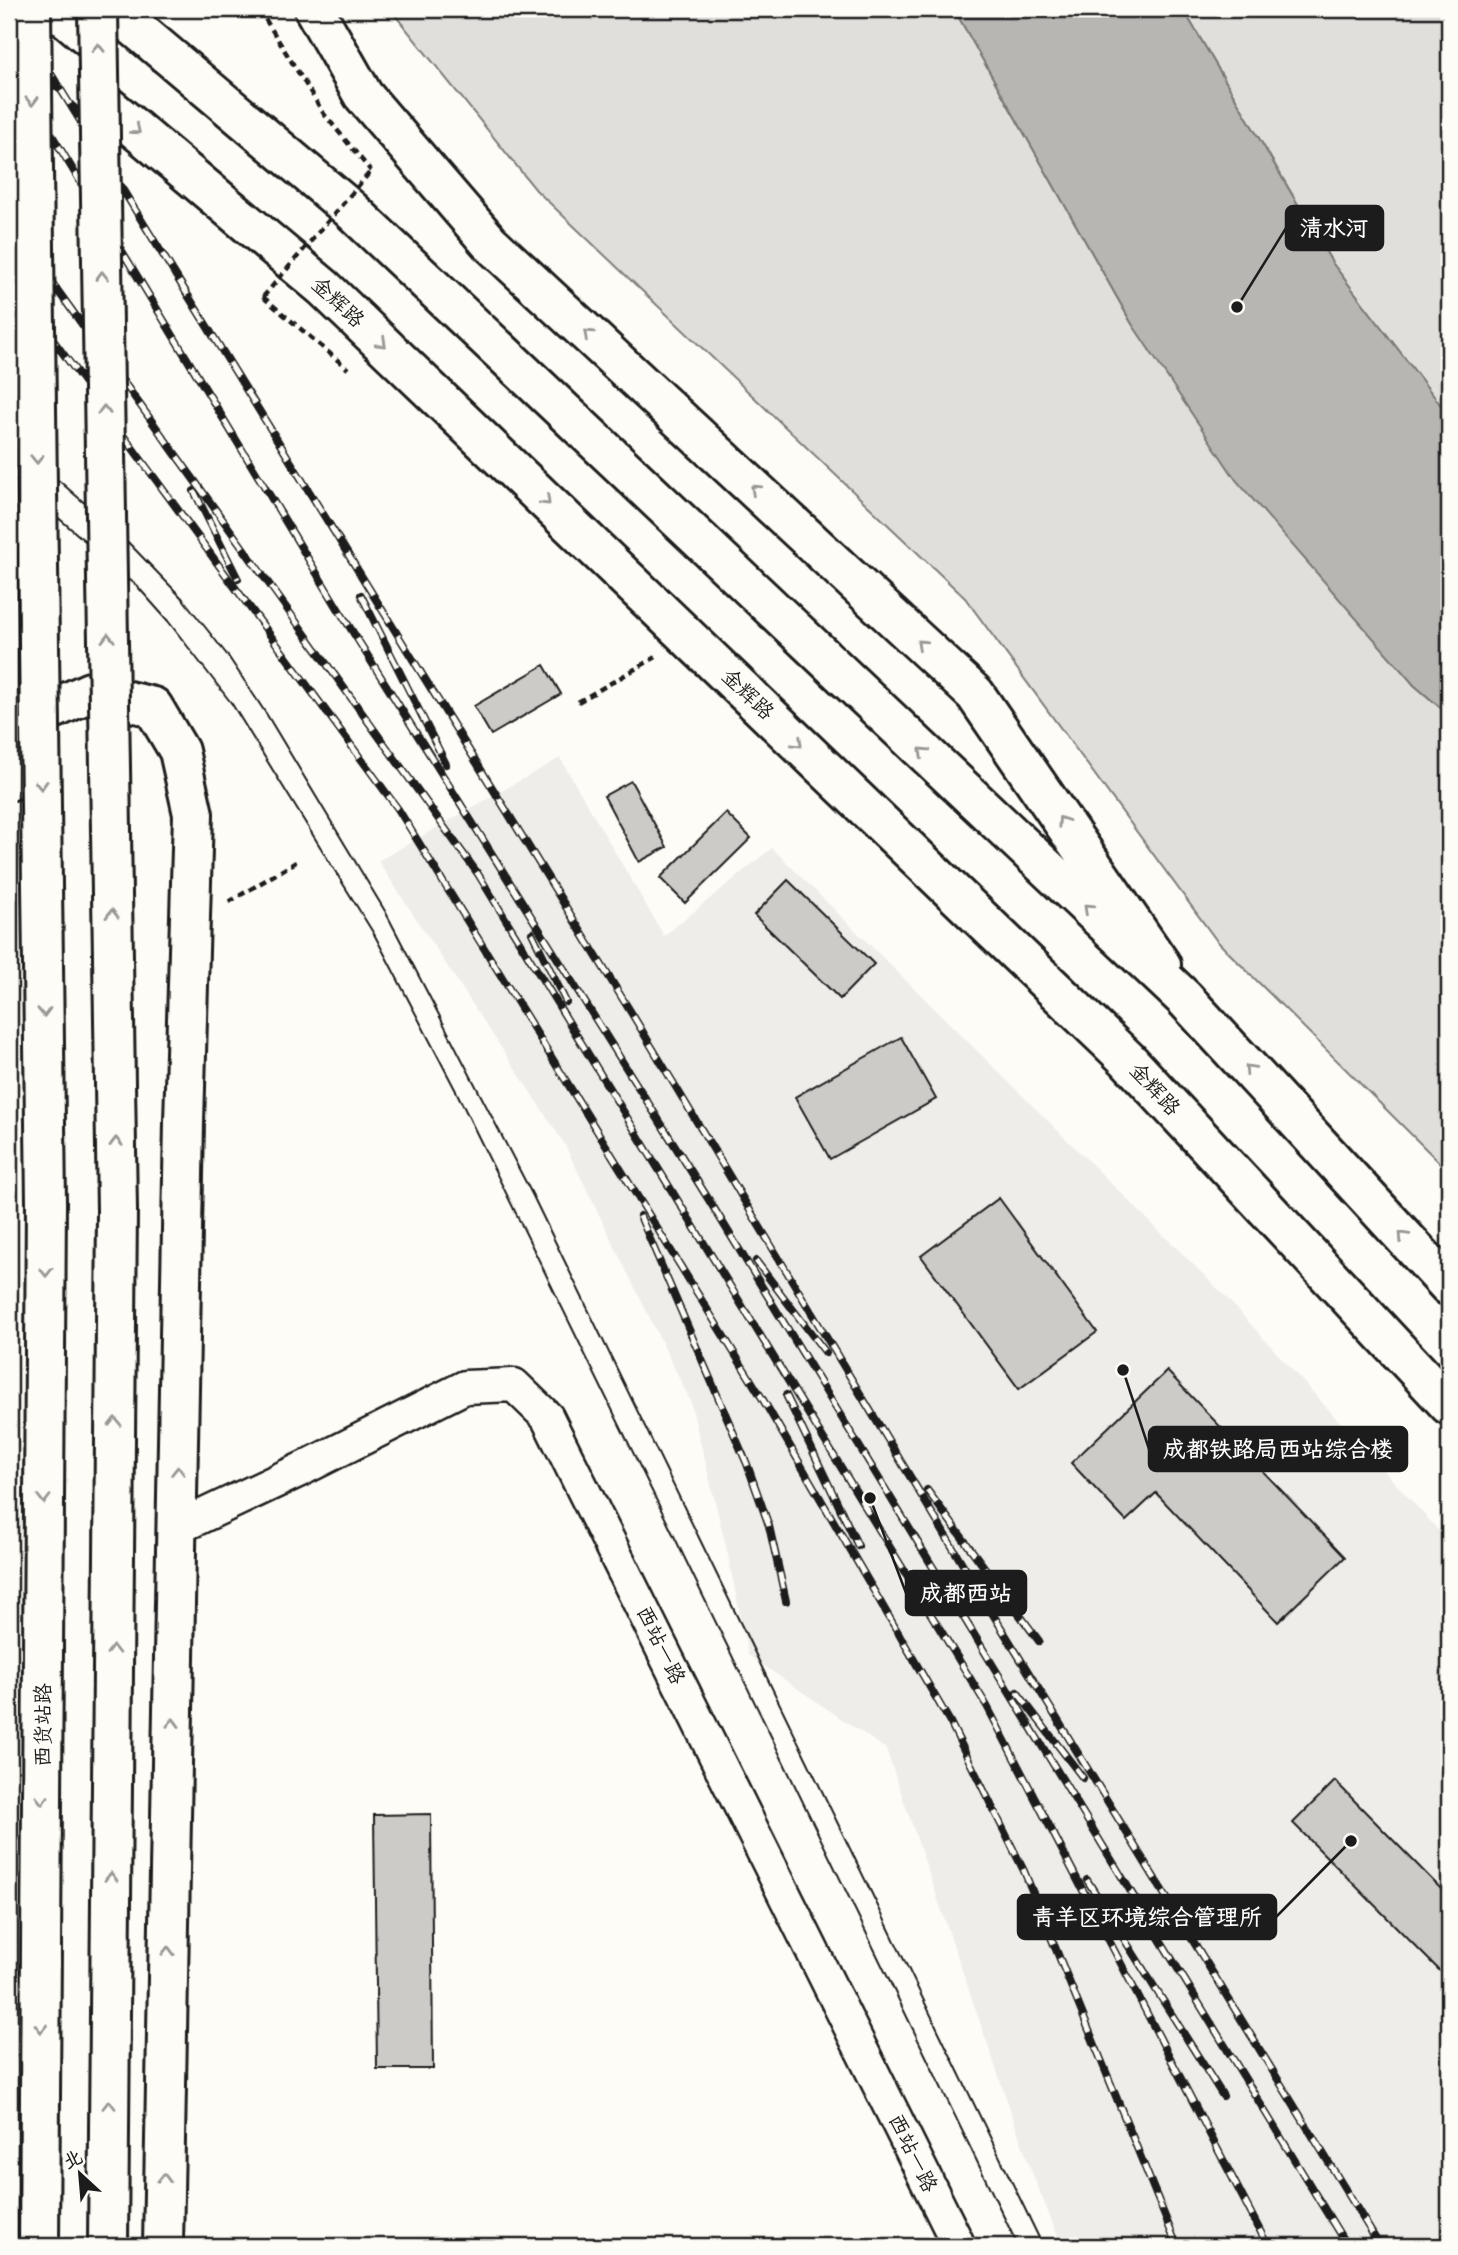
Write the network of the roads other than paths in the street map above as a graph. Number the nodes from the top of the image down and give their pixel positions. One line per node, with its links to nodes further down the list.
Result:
1 (31, 9): 11 (main road, 西货站路, one-way to 11, bridge)
2 (98, 9): 12 (main road, one-way to 2, bridge)
3 (113, 9): 7 (main road, one-way to 3)
4 (314, 9): 7 (main road, one-way to 4)
5 (9, 23): 9 (main road, 金辉路, one-way to 9)
6 (9, 781): 10 (main road, one-way to 6)
7 (1184, 998): 8 (main road, one-way to 7)
8 (1449, 1286)
9 (1449, 1405)
10 (177, 1528): 13 (main road, one-way to 10); 14 (street, 西站一路)
11 (39, 2246)
12 (108, 2246)
13 (163, 2246)
14 (959, 2246)

